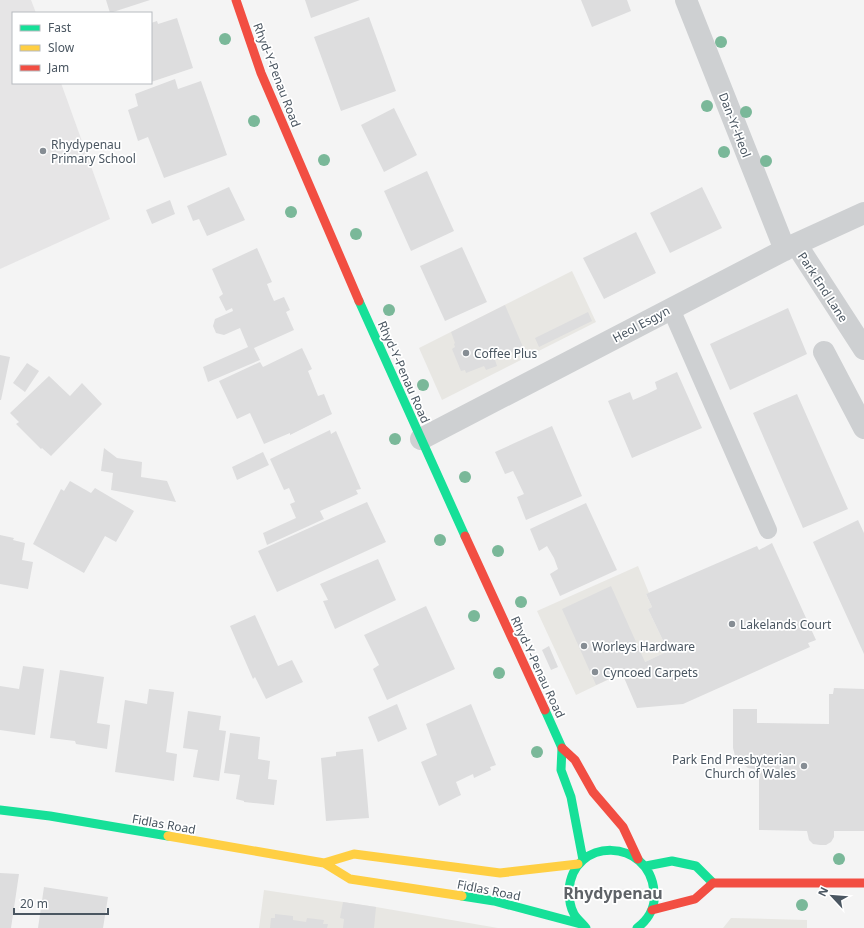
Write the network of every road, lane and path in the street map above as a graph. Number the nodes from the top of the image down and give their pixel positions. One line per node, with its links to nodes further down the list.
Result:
1 (236, 0): 9 (street, Rhyd-Y-Penau Road)
2 (686, 0): 4 (street, Dan-Yr-Heol)
3 (864, 213): 4 (street, Heol Esgyn)
4 (790, 247): 5 (street, Heol Esgyn); 6 (street, Park End Lane)
5 (671, 309): 9 (street, Heol Esgyn); 10 (lane)
6 (864, 349)
7 (824, 352): 8 (street)
8 (864, 428)
9 (421, 440): 11 (street, Rhyd-Y-Penau Road)
10 (768, 530)
11 (562, 748): 13 (street, Rhyd-Y-Penau Road); 14 (street, Rhyd-Y-Penau Road)
12 (0, 810): 15 (street, Fidlas Road)
13 (638, 858): 14 (street); 16 (street)
14 (581, 862): 15 (street, Fidlas Road); 20 (street)
15 (324, 863): 20 (street, Fidlas Road)
16 (646, 866): 17 (street); 19 (street)
17 (713, 883): 18 (street); 19 (street)
18 (864, 883)
19 (652, 910): 21 (street)
20 (584, 926)
21 (639, 927)

